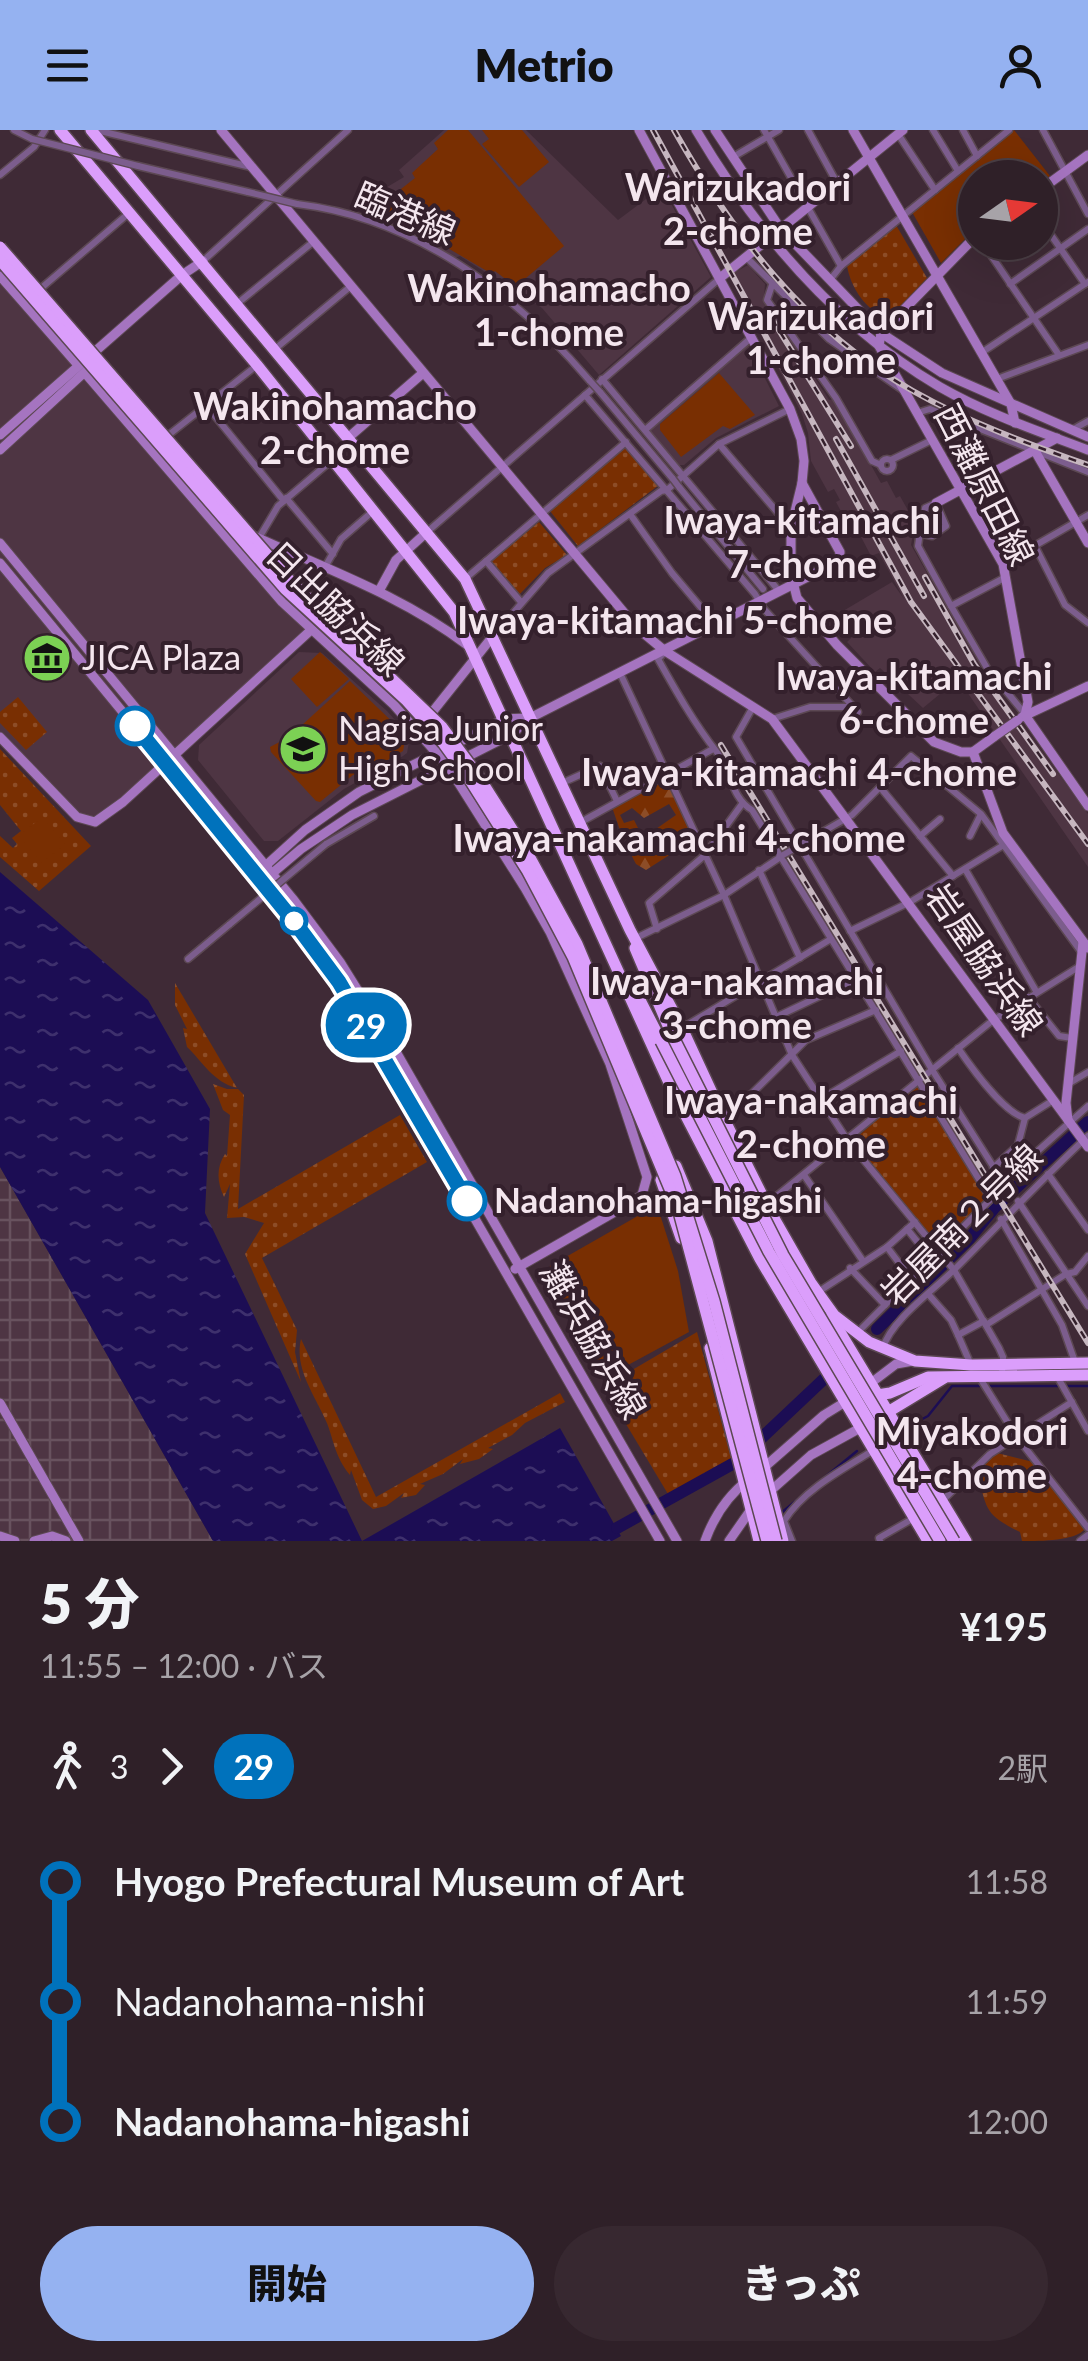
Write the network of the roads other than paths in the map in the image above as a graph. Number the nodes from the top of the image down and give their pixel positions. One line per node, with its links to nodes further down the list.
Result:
1 (14, 130): 125 (street, 臨港線, bridge)
2 (45, 130): 27 (street)
3 (60, 130): 33 (highway)
4 (94, 130): 24 (street); 46 (highway)
5 (221, 130): 24 (street, 岩屋脇浜線)
6 (348, 130): 31 (street)
7 (639, 130): 51 (street)
8 (696, 130): 38 (street)
9 (714, 130): 21 (street)
10 (779, 130): 18 (street)
11 (808, 130): 29 (street)
12 (853, 130): 22 (street)
13 (933, 130): 25 (street)
14 (963, 130): 20 (street)
15 (1009, 130): 20 (street)
16 (1043, 130): 26 (street)
17 (900, 132): 22 (street); 30 (street)
18 (766, 133): 21 (street); 32 (street)
19 (1088, 155): 26 (street)
20 (977, 156): 23 (street)
21 (732, 157): 36 (street)
22 (869, 158): 29 (street); 35 (street)
23 (972, 160)
24 (252, 168): 31 (street, 岩屋脇浜線)
25 (958, 172): 30 (street)
26 (1064, 173): 28 (street); 34 (street)
27 (0, 175)
28 (1058, 177)
29 (837, 183): 32 (street)
30 (936, 190): 35 (street)
31 (274, 194): 39 (street, 岩屋脇浜線); 46 (street)
32 (807, 207): 36 (street); 47 (street)
33 (128, 213): 48 (highway); 57 (street)
34 (1088, 214)
35 (902, 216): 47 (street); 49 (street)
36 (780, 228): 38 (street); 52 (street)
37 (1088, 228): 41 (street)
38 (768, 239): 44 (street); 63 (street)
39 (313, 242): 56 (street, 岩屋脇浜線); 58 (street)
40 (1058, 245): 41 (street)
41 (1060, 248): 53 (street); 54 (street)
42 (0, 252): 57 (street); 206 (highway, bridge)
43 (958, 254): 49 (street)
44 (746, 257): 51 (street); 55 (street)
45 (994, 260): 54 (street)
46 (203, 261): 48 (street); 58 (highway)
47 (841, 266): 52 (street)
48 (182, 275): 66 (street); 68 (highway)
49 (936, 275): 60 (street); 65 (street)
50 (0, 276): 69 (street, 日出脇浜線)
51 (720, 278): 61 (street); 71 (street)
52 (829, 281): 60 (street)
53 (1086, 283): 59 (street)
54 (1010, 284): 59 (street)
55 (772, 285): 73 (street); 88 (street)
56 (350, 286): 64 (street); 70 (street, 岩屋脇浜線)
57 (39, 290): 66 (street)
58 (238, 303): 64 (highway)
59 (1034, 319): 65 (street); 67 (street)
60 (881, 333): 63 (street); 75 (street)
61 (752, 338): 77 (street); 81 (street)
62 (1088, 345): 67 (street)
63 (879, 346): 73 (street, 西灘原田線); 80 (street)
64 (276, 349): 85 (highway)
65 (982, 353): 72 (street)
66 (96, 354): 69 (street); 84 (street)
67 (1060, 355): 72 (street)
68 (257, 365): 76 (street); 94 (highway)
69 (82, 369): 83 (street); 91 (street); 133 (street, 日出脇浜線)
70 (423, 373): 85 (street); 95 (street, 岩屋脇浜線)
71 (602, 379): 74 (street); 81 (street)
72 (996, 380): 75 (street)
73 (904, 392): 78 (street, 西灘原田線)
74 (585, 395): 89 (street); 95 (street)
75 (1011, 404): 80 (street); 82 (street)
76 (206, 405): 84 (street); 101 (street)
77 (790, 409): 90 (street); 98 (street)
78 (917, 414): 88 (street, 西灘原田線); 93 (street)
79 (1088, 421): 82 (street)
80 (1016, 423): 87 (street)
81 (645, 430): 97 (street)
82 (1071, 431): 86 (street); 87 (street)
83 (0, 436)
84 (166, 437): 111 (street)
85 (349, 437): 109 (highway)
86 (1088, 437)
87 (1057, 438): 92 (street); 93 (street)
88 (932, 440): 100 (street, 西灘原田線)
89 (626, 442): 99 (street); 104 (street)
90 (720, 444): 97 (street); 108 (street)
91 (0, 450)
92 (1088, 450)
93 (1034, 451): 96 (street); 100 (street); 107 (street)
94 (332, 460): 101 (street); 103 (highway)
95 (502, 466): 104 (street, 岩屋脇浜線); 109 (street)
96 (1088, 472)
97 (684, 476): 99 (street); 127 (street)
98 (802, 483): 108 (street); 124 (street)
99 (666, 490): 105 (street); 129 (street)
100 (960, 490): 102 (street); 120 (street, 西灘原田線)
101 (285, 499): 111 (street); 116 (street)
102 (936, 502): 110 (street); 110 (street)
103 (374, 511): 115 (highway); 116 (street)
104 (542, 514): 117 (street, 岩屋脇浜線); 118 (street)
105 (630, 514): 117 (street); 132 (street)
106 (1088, 515): 107 (street)
107 (1076, 523): 113 (street); 114 (street)
108 (791, 528): 124 (street)
109 (427, 532): 115 (street); 123 (highway)
110 (920, 532): 130 (street)
111 (259, 538): 121 (street)
112 (0, 543): 150 (street, 灘浜脇浜線)
113 (1088, 544)
114 (1035, 546): 120 (street); 131 (street)
115 (406, 550): 126 (street); 136 (highway)
116 (333, 554): 121 (street)
117 (576, 554): 128 (street); 135 (street, 岩屋脇浜線)
118 (486, 562): 123 (street); 128 (street)
119 (0, 563): 151 (street, 灘浜脇浜線)
120 (1003, 564): 122 (street, 西灘原田線)
121 (325, 568): 126 (street)
122 (1006, 577): 130 (street); 141 (street, 西灘原田線)
123 (466, 579): 134 (highway)
124 (792, 584): 127 (street); 149 (street)
125 (764, 590)
126 (379, 591): 136 (street)
127 (779, 591): 129 (street)
128 (521, 602): 134 (street)
129 (760, 602): 132 (street); 143 (street)
130 (951, 606): 141 (street)
131 (1088, 623)
132 (716, 624): 135 (street)
133 (311, 630): 144 (street, 日出脇浜線); 150 (street)
134 (494, 636): 136 (street); 140 (highway)
135 (666, 651): 137 (street); 139 (street, 岩屋脇浜線); 147 (street)
136 (475, 654): 142 (highway); 144 (street)
137 (620, 674): 140 (street); 153 (street)
138 (1088, 686): 141 (street)
139 (754, 706): 143 (street, 岩屋脇浜線); 166 (street)
140 (530, 718): 142 (street); 145 (street); 154 (highway)
141 (1021, 718): 149 (street, bridge); 158 (street)
142 (505, 719): 145 (highway); 148 (street)
143 (772, 719): 161 (street, 岩屋脇浜線)
144 (418, 730): 148 (street, 日出脇浜線)
145 (512, 734): 152 (street); 181 (highway)
146 (0, 737): 151 (street)
147 (713, 749): 153 (street); 157 (street)
148 (438, 752): 152 (street, 日出脇浜線); 171 (street)
149 (973, 752): 182 (street)
150 (174, 755): 151 (street); 171 (street, 灘浜脇浜線)
151 (165, 763): 174 (street, 灘浜脇浜線)
152 (448, 766): 171 (street); 226 (street, 日出脇浜線)
153 (667, 773): 156 (street); 168 (street)
154 (561, 784): 156 (street); 163 (highway)
155 (880, 787): 159 (street); 161 (street); 164 (street)
156 (617, 802): 163 (street)
157 (742, 804): 168 (street); 169 (street)
158 (1088, 806)
159 (981, 814): 165 (street); 167 (street)
160 (374, 816): 184 (street, bridge)
161 (846, 818): 166 (street); 176 (street, 岩屋脇浜線)
162 (940, 819): 164 (street)
163 (580, 822): 179 (highway)
164 (920, 836): 173 (street)
165 (970, 836)
166 (800, 845): 169 (street, bridge); 178 (street)
167 (1002, 846): 170 (street); 182 (street)
168 (705, 855): 175 (street); 177 (street)
169 (782, 855): 172 (street); 180 (street)
170 (965, 868): 173 (street); 188 (street)
171 (269, 870): 174 (street); 226 (street, 灘浜脇浜線)
172 (759, 870): 175 (street); 183 (street)
173 (954, 876): 176 (street)
174 (259, 878): 229 (street, 灘浜脇浜線)
175 (724, 895): 177 (street); 187 (street)
176 (910, 902): 178 (street); 192 (street, 岩屋脇浜線)
177 (657, 929): 179 (street)
178 (850, 931): 198 (street)
179 (632, 934): 193 (highway)
180 (831, 939): 183 (street); 186 (street)
181 (606, 942): 193 (highway); 218 (highway)
182 (1084, 948): 185 (street)
183 (800, 958): 187 (street)
184 (188, 959)
185 (1080, 966): 188 (street); 194 (street)
186 (856, 979): 190 (street); 191 (street)
187 (761, 982): 191 (street); 193 (street)
188 (1036, 991): 189 (street)
189 (1028, 996): 192 (street); 194 (street)
190 (876, 1010): 196 (street); 197 (street)
191 (776, 1017): 197 (street)
192 (992, 1021): 195 (street); 203 (street, 岩屋脇浜線)
193 (672, 1035): 207 (highway); 252 (highway, bridge)
194 (1073, 1038): 201 (street)
195 (958, 1048): 198 (street); 205 (street)
196 (901, 1052): 200 (street); 202 (street)
197 (792, 1055): 202 (street); 207 (street)
198 (931, 1068): 200 (street); 211 (street)
199 (1088, 1072): 201 (street)
200 (919, 1080): 209 (street); 222 (street)
201 (1068, 1085): 208 (street)
202 (820, 1099): 209 (street)
203 (1052, 1101): 205 (street); 208 (street, 岩屋脇浜線)
204 (1088, 1106): 208 (street)
205 (1025, 1118): 211 (street)
206 (648, 1120): 259 (highway, bridge); 260 (highway, bridge); 277 (highway, bridge); 278 (highway, bridge)
207 (724, 1120): 215 (highway)
208 (1069, 1123): 210 (street, 岩屋脇浜線); 211 (street)
209 (848, 1141): 213 (street); 217 (street)
210 (1086, 1141): 212 (street, 岩屋南２号線)
211 (993, 1168)
212 (1048, 1173): 214 (street, 岩屋南２号線); 220 (street)
213 (804, 1175): 215 (street); 224 (street)
214 (1018, 1201): 216 (street, 岩屋南２号線); 230 (street)
215 (769, 1208): 218 (highway); 232 (highway)
216 (1001, 1220): 228 (street, 岩屋南２号線); 233 (street)
217 (916, 1222): 219 (street); 222 (street)
218 (743, 1227): 250 (highway)
219 (908, 1230): 221 (street); 225 (street)
220 (1088, 1230)
221 (887, 1247): 224 (street); 231 (street)
222 (940, 1252): 225 (street); 228 (street)
223 (1088, 1256): 230 (street)
224 (862, 1260): 227 (street)
225 (932, 1260): 231 (street)
226 (518, 1267): 229 (street, 日出脇浜線); 273 (street, 灘浜脇浜線)
227 (850, 1268): 232 (street); 235 (street)
228 (954, 1270): 234 (street, 岩屋南２号線); 237 (street)
229 (508, 1273): 272 (street, 灘浜脇浜線)
230 (1066, 1274): 233 (street); 236 (street)
231 (912, 1280): 235 (street)
232 (814, 1287): 238 (highway); 249 (highway)
233 (1042, 1292): 237 (street); 242 (street)
234 (928, 1294): 239 (street); 240 (street, 岩屋南２号線)
235 (885, 1305): 238 (street)
236 (1088, 1306)
237 (985, 1323): 239 (street); 244 (street)
238 (856, 1334): 240 (highway)
239 (958, 1335): 243 (street)
240 (882, 1349): 241 (highway)
241 (915, 1361): 243 (highway); 249 (street)
242 (1082, 1363): 244 (highway)
243 (971, 1365): 244 (highway); 248 (street)
244 (999, 1368): 247 (highway); 248 (highway)
245 (1088, 1375): 247 (highway)
246 (948, 1376): 248 (highway); 252 (highway); 254 (highway)
247 (1058, 1379): 253 (street)
248 (983, 1382): 257 (street)
249 (870, 1383): 250 (street); 252 (highway)
250 (851, 1398): 252 (highway); 255 (highway); 259 (street)
251 (0, 1402): 271 (street)
252 (872, 1402): 254 (highway); 282 (highway, bridge); 283 (highway, bridge)
253 (1072, 1402): 256 (street); 257 (street)
254 (888, 1412): 255 (highway); 262 (highway)
255 (862, 1427): 258 (highway); 261 (street)
256 (1088, 1431)
257 (1016, 1436): 262 (street); 265 (street)
258 (875, 1449): 264 (highway); 279 (street)
259 (764, 1468): 260 (street); 261 (highway)
260 (744, 1482): 263 (highway); 274 (street)
261 (770, 1492): 263 (street); 278 (highway)
262 (943, 1500): 284 (highway)
263 (751, 1509): 275 (street); 276 (highway)
264 (915, 1518): 280 (street); 281 (highway)
265 (1088, 1528)
266 (0, 1536): 268 (street)
267 (1088, 1536): 285 (street)
268 (15, 1541)
269 (34, 1541): 270 (street)
270 (66, 1541)
271 (79, 1541)
272 (660, 1541)
273 (677, 1541)
274 (705, 1541)
275 (729, 1541)
276 (759, 1541)
277 (768, 1541)
278 (780, 1541)
279 (792, 1541)
280 (880, 1541)
281 (928, 1541)
282 (940, 1541)
283 (954, 1541)
284 (966, 1541)
285 (1080, 1541)

